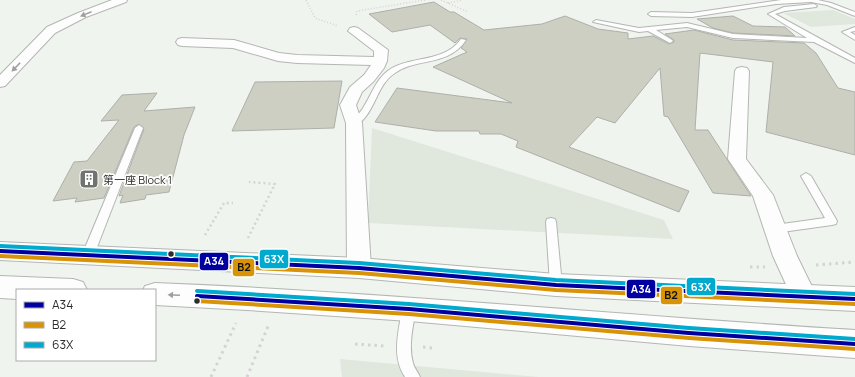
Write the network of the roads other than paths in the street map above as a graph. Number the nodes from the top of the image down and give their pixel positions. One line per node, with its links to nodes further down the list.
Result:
1 (122, 0): 17 (street, one-way to 17)
2 (829, 4): 3 (lane); 4 (lane); 11 (lane)
3 (651, 14)
4 (855, 14)
5 (596, 22): 6 (lane)
6 (648, 28): 11 (lane); 12 (lane)
7 (855, 30): 9 (lane)
8 (354, 31): 14 (street)
9 (855, 38)
10 (463, 40): 18 (lane)
11 (815, 40): 15 (lane)
12 (670, 41)
13 (182, 42): 14 (street)
14 (380, 61): 18 (street)
15 (855, 61)
16 (742, 72): 22 (street)
17 (0, 83)
18 (354, 123): 25 (street)
19 (139, 128): 24 (lane)
20 (806, 176): 22 (lane)
21 (551, 222): 26 (lane)
22 (775, 229): 30 (street)
23 (0, 251): 24 (main road)
24 (88, 255): 25 (main road)
25 (359, 268): 26 (main road)
26 (556, 286): 30 (main road)
27 (0, 287): 28 (main road)
28 (49, 289)
29 (156, 294): 32 (main road, one-way to 29)
30 (804, 297): 31 (main road)
31 (855, 299)
32 (409, 309): 33 (main road); 34 (lane)
33 (855, 344)
34 (413, 377)

